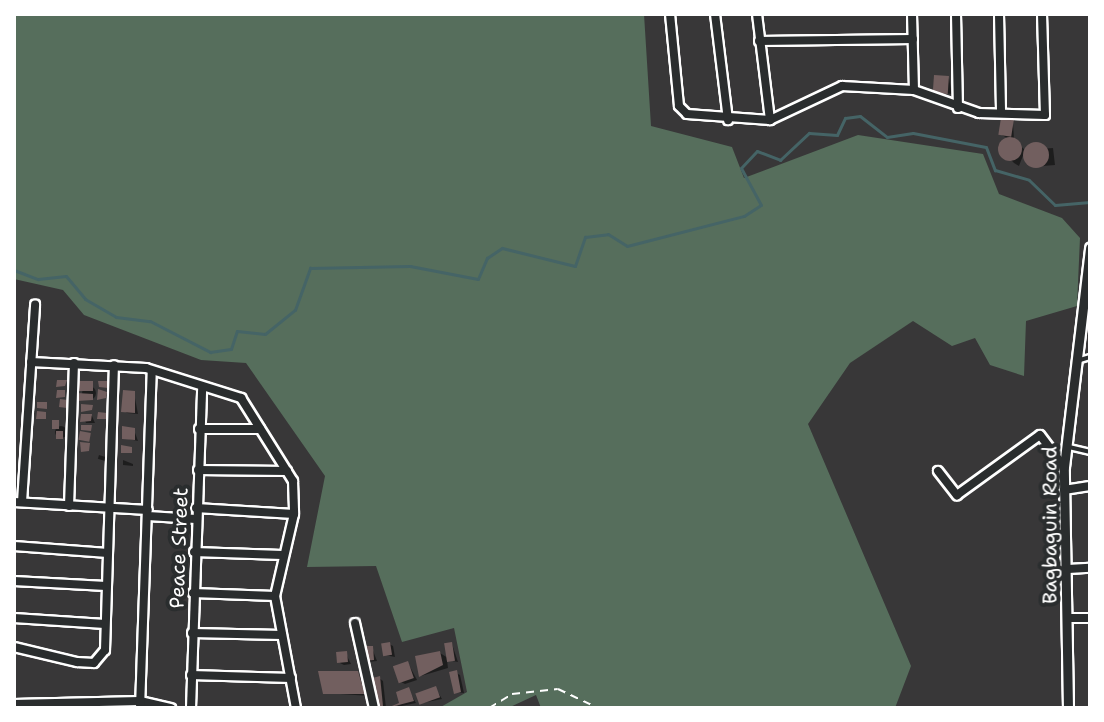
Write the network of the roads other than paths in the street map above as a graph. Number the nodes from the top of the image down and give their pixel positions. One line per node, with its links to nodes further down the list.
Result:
1 (670, 14): 13 (street)
2 (715, 14): 13 (street)
3 (757, 14): 9 (street)
4 (912, 14): 8 (street)
5 (956, 14): 11 (street)
6 (999, 14): 12 (street)
7 (1042, 14): 12 (street)
8 (913, 39): 9 (street); 10 (street)
9 (759, 41): 14 (street)
10 (914, 90): 11 (street); 14 (street)
11 (958, 108): 12 (street)
12 (1001, 113)
13 (728, 120): 14 (street)
14 (770, 120)
15 (1090, 248): 16 (street, Bagbaguin Road)
16 (1088, 282): 18 (street, Bagbaguin Road)
17 (35, 304): 19 (street)
18 (1085, 359): 26 (street, Bagbaguin Road)
19 (31, 362): 20 (street); 34 (street)
20 (74, 363): 21 (street); 35 (street)
21 (114, 365): 22 (street); 37 (street)
22 (152, 371): 23 (street); 38 (street)
23 (202, 389): 24 (street, Peace Street); 25 (street)
24 (199, 429): 25 (street); 29 (street, Peace Street)
25 (260, 429): 30 (street)
26 (1067, 446): 27 (lane); 28 (street, Bagbaguin Road)
27 (1090, 452)
28 (1064, 467): 31 (street); 33 (street, Bagbaguin Road)
29 (198, 470): 30 (street); 36 (street, Peace Street)
30 (287, 471): 39 (street)
31 (938, 471)
32 (1090, 486): 33 (street)
33 (1064, 490): 46 (street, Bagbaguin Road)
34 (18, 502): 35 (street)
35 (69, 506): 37 (street)
36 (196, 508): 39 (street); 40 (street, Peace Street)
37 (111, 510): 38 (street); 43 (street)
38 (148, 513): 40 (street); 62 (street)
39 (294, 514): 44 (street)
40 (196, 519): 42 (street, Peace Street)
41 (14, 546): 43 (street)
42 (194, 552): 44 (street); 49 (street, Peace Street)
43 (108, 553): 48 (street)
44 (282, 555): 50 (street)
45 (1090, 568): 46 (street)
46 (1068, 569): 52 (street, Bagbaguin Road)
47 (14, 581): 48 (street)
48 (106, 586): 55 (street)
49 (193, 593): 50 (street); 56 (street, Peace Street)
50 (275, 596): 57 (street)
51 (14, 618): 55 (street)
52 (1069, 618): 53 (street); 67 (street, Bagbaguin Road)
53 (1090, 618)
54 (355, 623): 66 (street)
55 (105, 624): 58 (street)
56 (192, 633): 57 (street); 59 (street, Peace Street)
57 (282, 635): 60 (street)
58 (14, 647)
59 (191, 675): 60 (street); 64 (street, Peace Street)
60 (291, 678): 65 (street)
61 (14, 704): 62 (street)
62 (140, 705): 63 (street)
63 (171, 708)
64 (191, 708)
65 (296, 708)
66 (374, 708)
67 (1068, 708)

